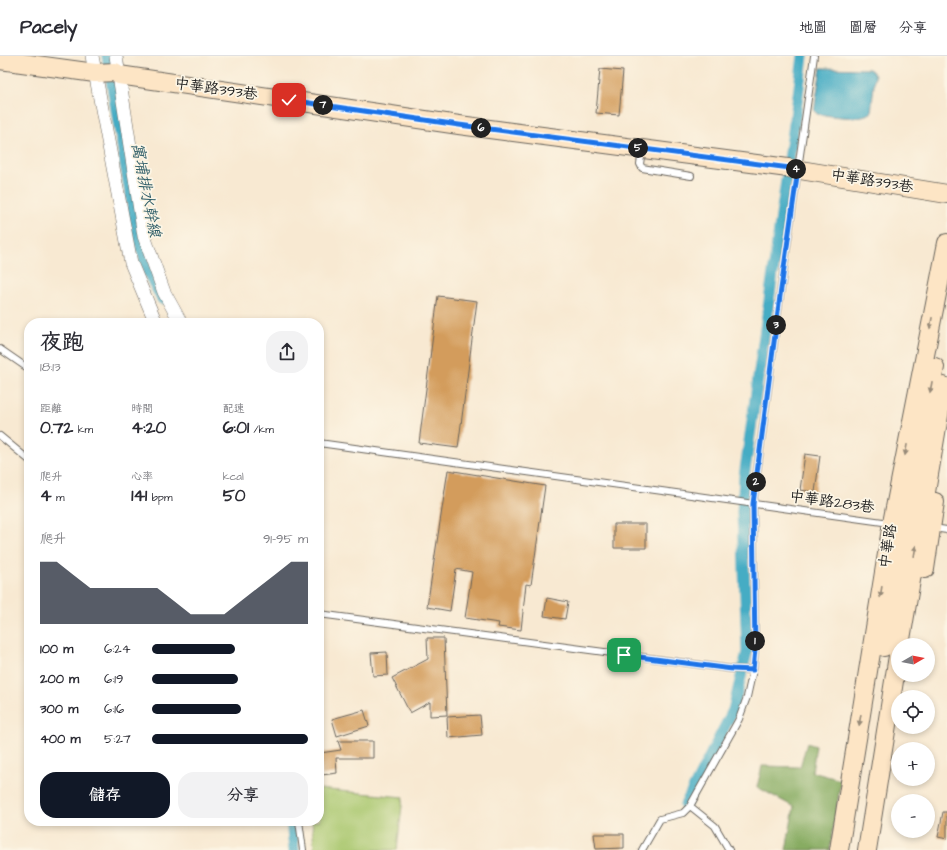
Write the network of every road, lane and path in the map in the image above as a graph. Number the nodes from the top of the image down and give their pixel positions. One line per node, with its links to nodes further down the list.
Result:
1 (814, 56): 6 (lane)
2 (0, 60): 3 (main road, 中華路393巷)
3 (94, 65): 4 (main road, 中華路393巷); 11 (street)
4 (117, 68): 5 (main road, 中華路393巷); 12 (street)
5 (642, 149): 6 (main road, 中華路393巷); 7 (lane)
6 (793, 169): 8 (main road, 中華路393巷); 20 (lane)
7 (691, 176)
8 (947, 194)
9 (947, 243): 21 (main road, 中華路, one-way to 21)
10 (947, 308): 21 (main road, 中華路, one-way to 21)
11 (154, 318)
12 (178, 318)
13 (0, 349): 14 (lane)
14 (24, 366)
15 (947, 369): 21 (main road, 中華路)
16 (947, 428): 21 (main road, 中華路)
17 (0, 436): 19 (lane)
18 (324, 444): 20 (lane, 中華路283巷)
19 (24, 456)
20 (753, 504): 21 (lane, 中華路283巷); 25 (lane)
21 (919, 526): 23 (main road, 中華路, one-way to 21); 24 (main road, 中華路); 33 (main road, 中華路, one-way to 33); 34 (main road, 中華路)
22 (324, 615): 25 (lane)
23 (901, 638)
24 (912, 638)
25 (753, 670): 28 (lane)
26 (894, 682): 35 (main road)
27 (898, 734): 36 (main road)
28 (690, 806): 31 (lane); 32 (lane)
29 (300, 826): 30 (lane)
30 (303, 850)
31 (642, 850)
32 (729, 850)
33 (839, 850)
34 (852, 850)
35 (867, 850)
36 (879, 850)

